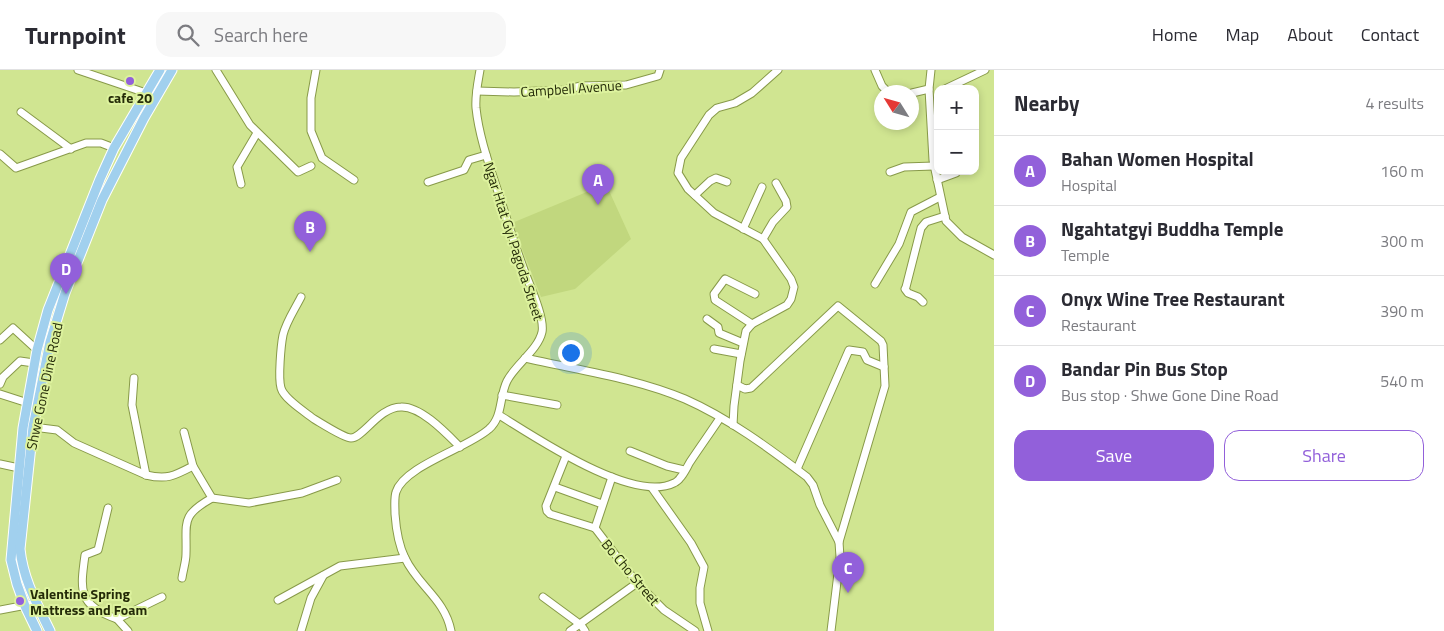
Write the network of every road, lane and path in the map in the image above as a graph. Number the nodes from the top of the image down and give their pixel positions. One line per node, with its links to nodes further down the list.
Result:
1 (78, 70): 16 (street)
2 (160, 70): 16 (main road, Shwe Gone Dine Road)
3 (172, 70): 64 (main road, Shwe Gone Dine Road)
4 (216, 70): 20 (street)
5 (316, 70): 30 (street)
6 (480, 70): 14 (street, Ngar Htat Gyi Pagoda Street)
7 (660, 70): 14 (street, Campbell Avenue)
8 (778, 70): 37 (street)
9 (875, 70): 12 (street)
10 (931, 70): 18 (street)
11 (985, 70): 13 (street)
12 (882, 85)
13 (953, 85)
14 (477, 91): 24 (street, Ngar Htat Gyi Pagoda Street)
15 (934, 92): 18 (street)
16 (146, 93): 21 (main road, Shwe Gone Dine Road)
17 (919, 93): 18 (street)
18 (929, 93): 26 (street)
19 (21, 112): 22 (street)
20 (257, 132): 25 (street); 34 (street)
21 (114, 148): 22 (street); 52 (main road, Shwe Gone Dine Road)
22 (71, 149): 23 (street)
23 (0, 154)
24 (486, 155): 32 (street); 54 (street, Ngar Htat Gyi Pagoda Street)
25 (311, 166)
26 (934, 166): 27 (street)
27 (890, 172)
28 (936, 175): 31 (street)
29 (949, 175): 31 (street)
30 (354, 180)
31 (937, 180): 38 (street)
32 (428, 182)
33 (727, 182): 37 (street)
34 (241, 184)
35 (776, 184): 41 (street)
36 (762, 187): 40 (street)
37 (695, 195): 40 (street)
38 (940, 198): 39 (street); 43 (street)
39 (945, 216): 42 (street); 46 (street)
40 (743, 228): 41 (street)
41 (763, 239): 48 (street)
42 (994, 255)
43 (876, 284)
44 (755, 294): 48 (street)
45 (301, 297): 70 (street)
46 (923, 302)
47 (707, 319): 50 (street)
48 (752, 324): 50 (street)
49 (0, 340): 52 (street)
50 (743, 343): 53 (street)
51 (714, 349): 53 (street)
52 (37, 350): 55 (main road, Shwe Gone Dine Road)
53 (741, 354): 59 (street)
54 (525, 358): 61 (street, Ngar Htat Gyi Pagoda Street); 66 (street)
55 (34, 363): 58 (street); 62 (main road, Shwe Gone Dine Road)
56 (884, 367): 59 (street); 77 (street); 87 (street)
57 (134, 378): 78 (street)
58 (0, 384)
59 (737, 385): 67 (street)
60 (0, 394): 62 (street)
61 (502, 395): 63 (street); 65 (street, Ngar Htat Gyi Pagoda Street)
62 (26, 403): 64 (street); 75 (main road, Shwe Gone Dine Road)
63 (557, 405)
64 (37, 406): 68 (main road, Shwe Gone Dine Road)
65 (499, 415): 70 (street); 72 (street)
66 (720, 418): 67 (street); 76 (street)
67 (733, 425): 77 (street)
68 (33, 427): 78 (street); 95 (main road, Shwe Gone Dine Road)
69 (184, 432): 74 (street)
70 (460, 447): 88 (street)
71 (630, 451): 76 (street)
72 (566, 456): 79 (street); 81 (street)
73 (0, 464): 75 (street)
74 (193, 466): 78 (street); 83 (street)
75 (19, 468): 96 (main road, Shwe Gone Dine Road)
76 (684, 470): 82 (street)
77 (797, 470): 87 (street)
78 (146, 475)
79 (612, 476): 82 (street); 84 (street)
80 (337, 480): 83 (street)
81 (555, 487): 84 (street); 86 (street)
82 (652, 488): 107 (street)
83 (212, 498): 90 (street)
84 (602, 504): 86 (street)
85 (108, 508): 98 (street)
86 (595, 528): 91 (street, Bo Cho Street)
87 (839, 542): 108 (street)
88 (405, 558): 89 (street); 104 (street)
89 (324, 574): 94 (street); 103 (street)
90 (182, 578)
91 (636, 583): 99 (street); 106 (street, Bo Cho Street)
92 (162, 597): 98 (street)
93 (543, 597): 99 (street)
94 (278, 600)
95 (37, 603): 96 (street); 101 (main road, Shwe Gone Dine Road)
96 (25, 606): 97 (street); 100 (main road, Shwe Gone Dine Road)
97 (0, 610)
98 (117, 619): 102 (street)
99 (583, 628): 105 (street)
100 (37, 631)
101 (50, 631)
102 (128, 631)
103 (300, 631)
104 (451, 631)
105 (570, 631)
106 (695, 631)
107 (708, 631)
108 (831, 631)

